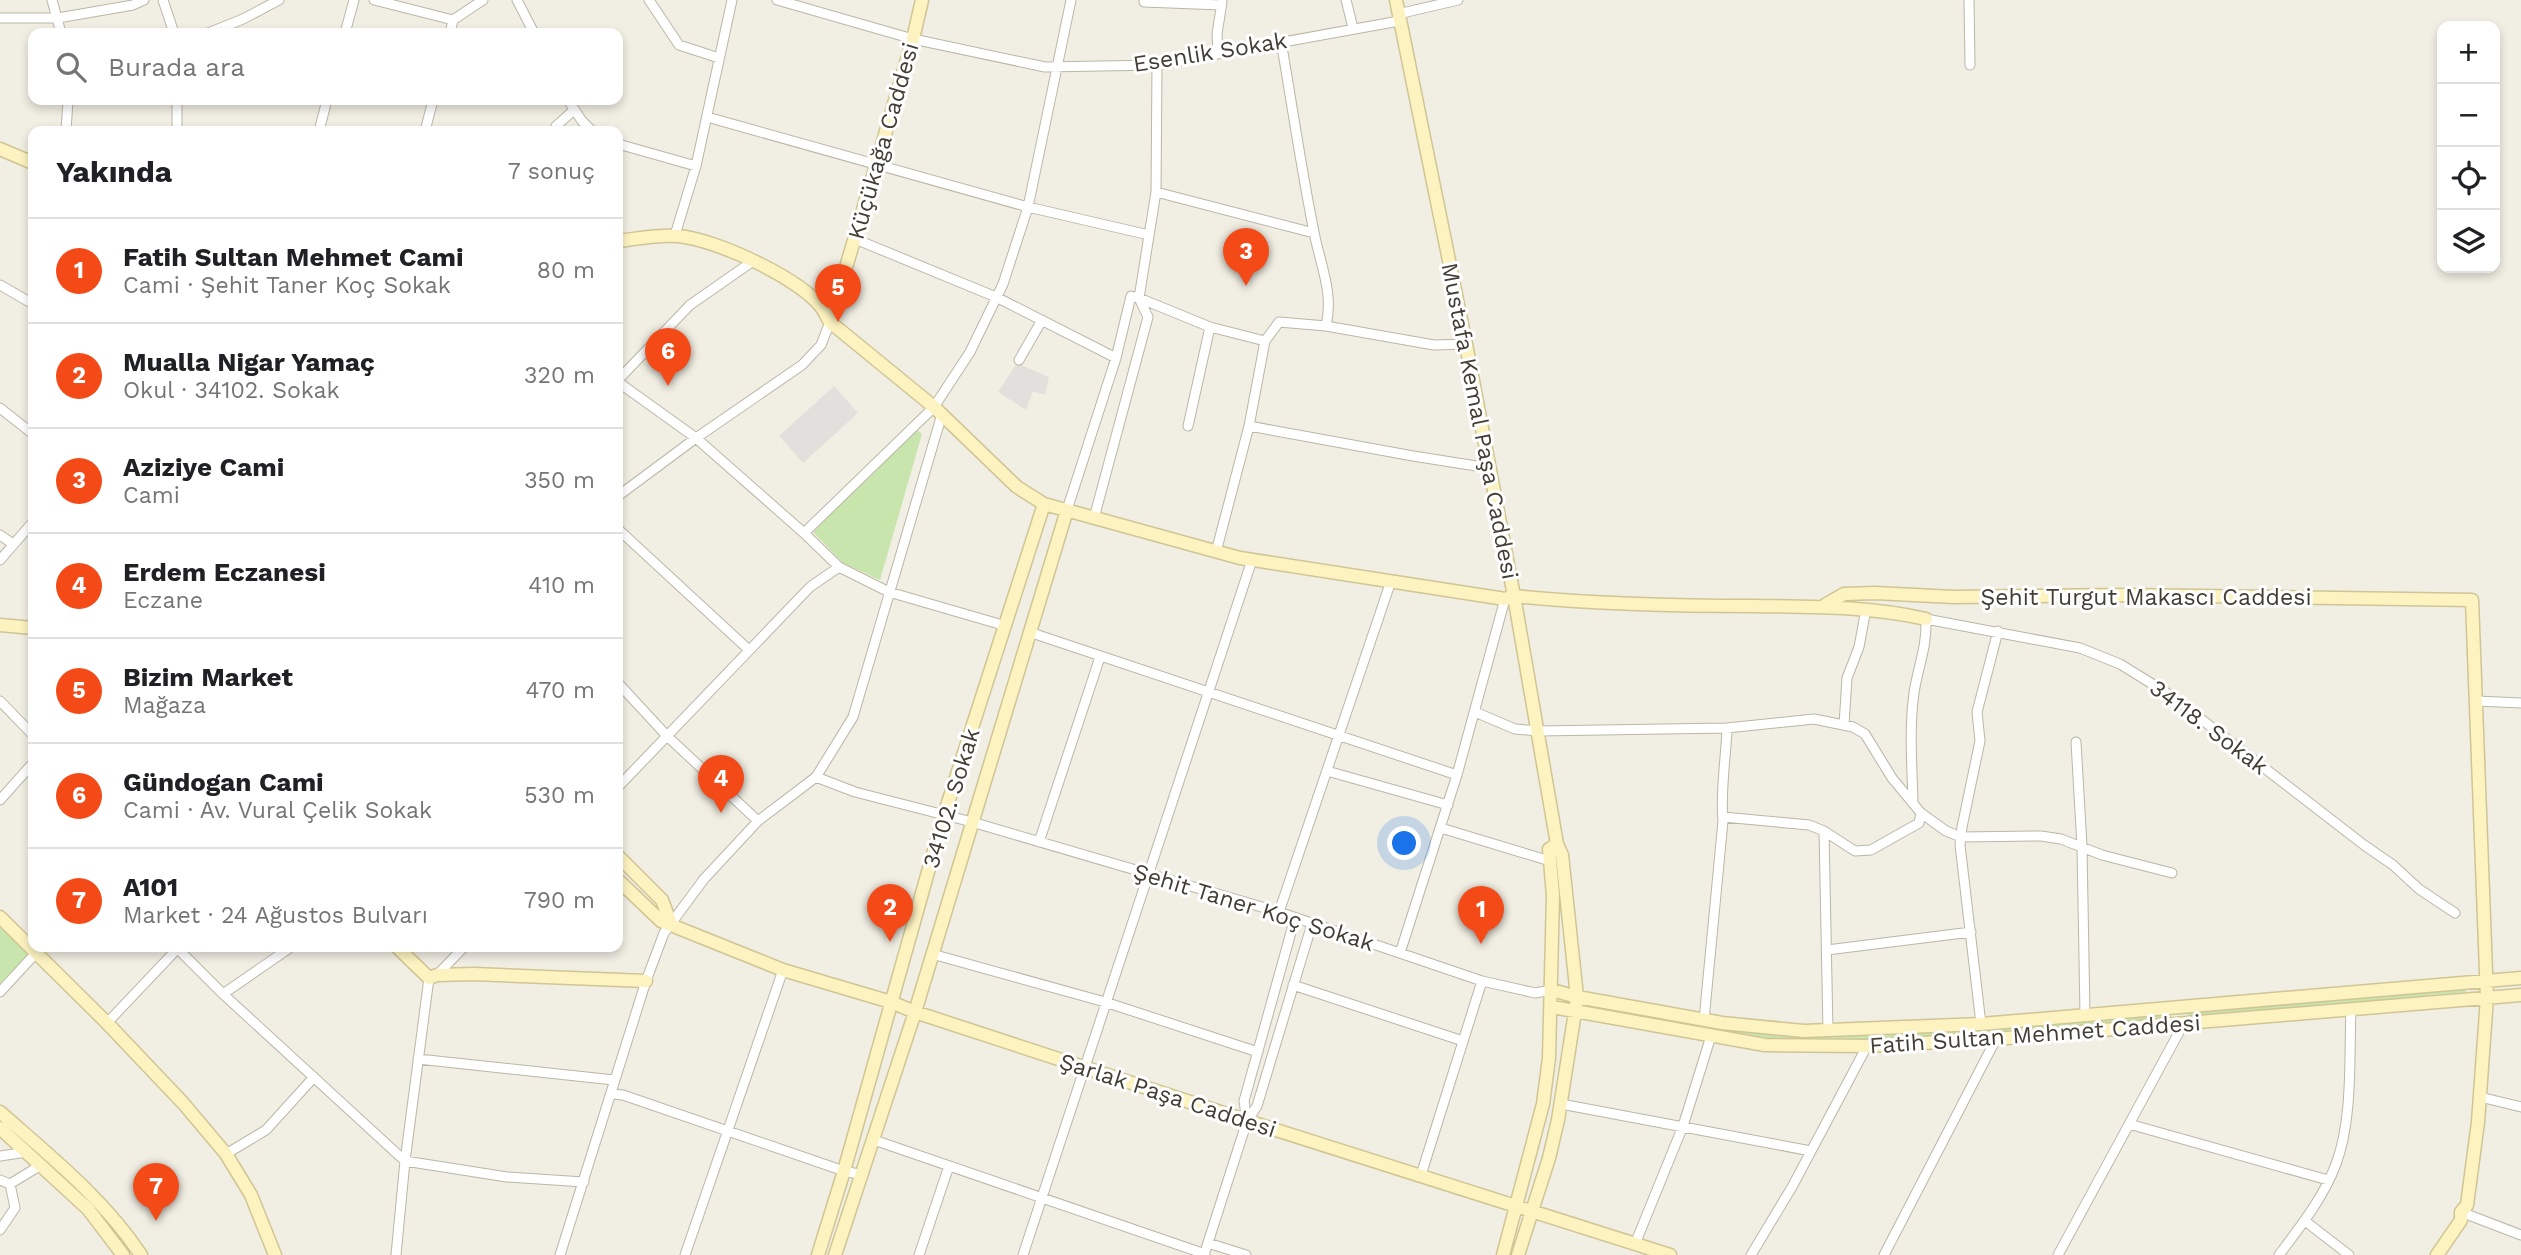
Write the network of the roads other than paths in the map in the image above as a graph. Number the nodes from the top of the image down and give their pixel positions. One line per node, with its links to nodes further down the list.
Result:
1 (52, 0): 22 (street)
2 (144, 0): 22 (street)
3 (163, 0): 25 (street)
4 (279, 0): 26 (street)
5 (354, 0): 27 (street)
6 (374, 0): 23 (street)
7 (483, 0): 23 (street)
8 (517, 0): 29 (street)
9 (649, 0): 34 (street)
10 (732, 0): 34 (street)
11 (777, 0): 31 (street, Esenlik Sokak)
12 (922, 0): 31 (street, Küçükağa Caddesi)
13 (1071, 0): 37 (street)
14 (1346, 0): 30 (street)
15 (1396, 0): 20 (street, Mustafa Kemal Paşa Caddesi)
16 (1458, 0): 20 (street, Esenlik Sokak)
17 (1969, 0): 36 (street)
18 (1144, 2): 19 (street)
19 (1222, 2): 33 (street)
20 (1399, 17): 30 (street, Esenlik Sokak); 73 (street, Mustafa Kemal Paşa Caddesi)
21 (0, 18): 22 (street)
22 (58, 18): 24 (street)
23 (453, 19): 28 (street)
24 (60, 28)
25 (172, 28)
26 (220, 28)
27 (346, 28)
28 (451, 28)
29 (531, 28)
30 (1353, 28): 32 (street, Esenlik Sokak)
31 (913, 39): 37 (street, Esenlik Sokak); 54 (street, Küçükağa Caddesi)
32 (1281, 41): 33 (street, Esenlik Sokak); 58 (street)
33 (1218, 53): 35 (street, Esenlik Sokak)
34 (719, 58): 44 (street)
35 (1157, 65): 37 (street, Esenlik Sokak); 56 (street)
36 (1970, 65)
37 (1056, 66): 57 (street)
38 (68, 105): 45 (street)
39 (177, 105): 46 (street)
40 (326, 105): 47 (street)
41 (432, 105): 48 (street)
42 (571, 105): 43 (street)
43 (574, 110): 49 (street); 50 (street)
44 (707, 117): 54 (street); 55 (street)
45 (66, 126)
46 (177, 126)
47 (320, 126)
48 (426, 126)
49 (556, 126)
50 (588, 126)
51 (623, 145): 55 (street)
52 (0, 149): 53 (street)
53 (28, 161)
54 (875, 164): 57 (street); 61 (street, Küçükağa Caddesi)
55 (696, 166): 59 (street)
56 (1156, 192): 58 (street); 60 (street)
57 (1028, 207): 60 (street); 65 (street)
58 (1314, 233): 70 (street)
59 (675, 235): 62 (street, Şehit Turgut Makascı Caddesi); 63 (street, Şehit Turgut Makascı Caddesi)
60 (1149, 236): 66 (street)
61 (855, 239): 65 (street); 69 (street, Küçükağa Caddesi)
62 (623, 240)
63 (753, 261): 69 (street, Şehit Turgut Makascı Caddesi); 76 (street)
64 (0, 285): 67 (street)
65 (996, 297): 68 (street); 79 (street)
66 (1139, 298): 71 (street); 74 (street); 88 (street)
67 (28, 301)
68 (1042, 320): 74 (street); 75 (street)
69 (830, 322): 79 (street, Şehit Turgut Makascı Caddesi); 83 (street)
70 (1326, 326): 72 (street); 73 (street)
71 (1210, 327): 72 (street); 80 (street)
72 (1265, 341): 81 (street)
73 (1466, 344): 84 (street, Mustafa Kemal Paşa Caddesi)
74 (1116, 358): 87 (street)
75 (1019, 360)
76 (623, 376)
77 (623, 385): 83 (street)
78 (0, 408): 82 (street)
79 (938, 410): 86 (street, Şehit Turgut Makascı Caddesi); 90 (street); 99 (street)
80 (1188, 426)
81 (1249, 426): 84 (street); 94 (street)
82 (28, 430)
83 (696, 438): 85 (street); 90 (street)
84 (1489, 468): 100 (street, Mustafa Kemal Paşa Caddesi)
85 (623, 492)
86 (1044, 504): 87 (street, Şehit Turgut Makascı Caddesi); 105 (street, 34102. Sokak)
87 (1067, 510): 88 (street, Şehit Turgut Makascı Caddesi); 108 (street, 34102. Sokak)
88 (1094, 518): 94 (street, Şehit Turgut Makascı Caddesi)
89 (28, 528): 93 (street)
90 (804, 533): 97 (street)
91 (623, 534): 109 (street)
92 (0, 535): 93 (street)
93 (13, 544): 95 (street)
94 (1216, 552): 96 (street, Şehit Turgut Makascı Caddesi)
95 (0, 560)
96 (1252, 560): 98 (street, Şehit Turgut Makascı Caddesi); 112 (street)
97 (839, 567): 99 (street); 109 (street)
98 (1391, 581): 100 (street, Şehit Turgut Makascı Caddesi); 122 (street)
99 (890, 592): 105 (street); 127 (street)
100 (1509, 597): 101 (street, Şehit Turgut Makascı Caddesi); 116 (street); 120 (street, Mustafa Kemal Paşa Caddesi)
101 (1824, 606): 102 (street, Şehit Turgut Makascı Caddesi); 114 (street, Şehit Turgut Makascı Caddesi)
102 (1866, 609): 103 (street, Şehit Turgut Makascı Caddesi); 117 (street)
103 (1926, 619): 107 (street, 34118. Sokak); 130 (street)
104 (0, 625): 106 (street)
105 (1006, 626): 133 (street, 34102. Sokak)
106 (28, 628)
107 (1998, 631): 139 (street); 149 (street, 34118. Sokak)
108 (1029, 632): 110 (street); 136 (street, 34102. Sokak)
109 (749, 650): 121 (street)
110 (1100, 657): 112 (street); 140 (street)
111 (623, 688): 121 (street)
112 (1209, 692): 122 (street); 146 (street)
113 (0, 701): 119 (street)
114 (2476, 701): 115 (street); 170 (street)
115 (2521, 703)
116 (1475, 712): 120 (street); 126 (street)
117 (1844, 725): 118 (street); 130 (street)
118 (1727, 728): 120 (street); 134 (street)
119 (28, 730)
120 (1538, 731): 141 (street, Mustafa Kemal Paşa Caddesi)
121 (667, 736): 128 (street); 135 (street)
122 (1338, 737): 125 (street); 126 (street)
123 (2076, 742): 142 (street)
124 (28, 769): 129 (street)
125 (1327, 771): 131 (street); 148 (street)
126 (1457, 775): 131 (street)
127 (816, 777): 133 (street, Şehit Taner Koç Sokak); 135 (street)
128 (623, 782)
129 (0, 800)
130 (1913, 802): 132 (street)
131 (1448, 805): 137 (street)
132 (1921, 813): 138 (street); 139 (street)
133 (944, 815): 136 (street, Şehit Taner Koç Sokak); 179 (street, 34102. Sokak)
134 (1723, 817): 138 (street); 187 (street)
135 (758, 821): 152 (street)
136 (972, 822): 140 (street, Şehit Taner Koç Sokak); 164 (street, 34102. Sokak)
137 (1441, 828): 144 (street); 163 (street)
138 (1825, 831): 156 (street)
139 (1961, 837): 142 (street); 154 (street)
140 (1039, 842): 146 (street, Şehit Taner Koç Sokak)
141 (1557, 844): 144 (street); 177 (street, Mustafa Kemal Paşa Caddesi)
142 (2082, 846): 145 (street); 186 (street)
143 (623, 861): 152 (street)
144 (1550, 861): 172 (street)
145 (2172, 873)
146 (1149, 874): 148 (street, Şehit Taner Koç Sokak); 180 (street)
147 (623, 885): 152 (street, Şarlak Paşa Caddesi)
148 (1279, 912): 151 (street, Şehit Taner Koç Sokak)
149 (2455, 913)
150 (0, 917): 155 (street)
151 (1295, 918): 153 (street, Şehit Taner Koç Sokak); 196 (street)
152 (671, 924): 165 (street, Şarlak Paşa Caddesi); 168 (street)
153 (1312, 924): 163 (street, Şehit Taner Koç Sokak); 171 (street)
154 (1970, 932): 156 (street); 190 (street)
155 (28, 945)
156 (1827, 950): 191 (street)
157 (174, 952): 188 (street)
158 (182, 952): 175 (street)
159 (283, 952): 175 (street)
160 (403, 952): 166 (street)
161 (459, 952): 166 (street)
162 (36, 953): 173 (street); 188 (street)
163 (1400, 953): 169 (street, Şehit Taner Koç Sokak)
164 (932, 954): 180 (street); 184 (street, 34102. Sokak)
165 (783, 970): 179 (street, Şarlak Paşa Caddesi); 210 (street)
166 (433, 976): 168 (street); 197 (street)
167 (2521, 978): 170 (street, Fatih Sultan Mehmet Caddesi)
168 (646, 981): 200 (street)
169 (1482, 981): 174 (street, Şehit Taner Koç Sokak); 194 (street)
170 (2487, 982): 178 (street); 181 (street, Fatih Sultan Mehmet Caddesi)
171 (1293, 985): 194 (street); 206 (street)
172 (1552, 990): 174 (street, Şehit Taner Koç Sokak); 177 (street, Fatih Sultan Mehmet Caddesi); 182 (street)
173 (0, 992)
174 (1535, 993): 182 (street, Şehit Taner Koç Sokak)
175 (223, 994): 199 (street)
176 (2521, 995): 178 (street, Fatih Sultan Mehmet Caddesi)
177 (1577, 997): 185 (street, Mustafa Kemal Paşa Caddesi); 187 (street, Fatih Sultan Mehmet Caddesi)
178 (2487, 998): 183 (street, Fatih Sultan Mehmet Caddesi); 202 (street)
179 (891, 1002): 184 (street, Şarlak Paşa Caddesi); 219 (street, 34102. Sokak)
180 (1105, 1002): 196 (street); 198 (street)
181 (2182, 1006): 186 (street, Fatih Sultan Mehmet Caddesi); 189 (street)
182 (1552, 1007): 185 (street, Fatih Sultan Mehmet Caddesi); 227 (street)
183 (2351, 1009): 189 (street, Fatih Sultan Mehmet Caddesi); 223 (street)
184 (915, 1012): 198 (street, Şarlak Paşa Caddesi); 211 (street, 34102. Sokak)
185 (1576, 1012): 192 (street, Fatih Sultan Mehmet Caddesi); 203 (street, Mustafa Kemal Paşa Caddesi)
186 (2085, 1015): 190 (street, Fatih Sultan Mehmet Caddesi)
187 (1704, 1020): 191 (street, Fatih Sultan Mehmet Caddesi)
188 (107, 1023): 214 (street)
189 (2184, 1023): 193 (street, Fatih Sultan Mehmet Caddesi); 207 (street)
190 (1981, 1024): 191 (street, Fatih Sultan Mehmet Caddesi)
191 (1828, 1031)
192 (1711, 1036): 195 (street, Fatih Sultan Mehmet Caddesi); 208 (street)
193 (1996, 1039): 195 (street, Fatih Sultan Mehmet Caddesi); 251 (street)
194 (1463, 1041): 221 (street)
195 (1867, 1046): 212 (street)
196 (1258, 1052): 206 (street)
197 (418, 1059): 200 (street); 216 (street)
198 (1086, 1069): 206 (street, Şarlak Paşa Caddesi); 226 (street)
199 (314, 1077): 214 (street); 216 (street)
200 (614, 1080): 201 (street)
201 (612, 1094): 210 (street); 224 (street)
202 (2480, 1097): 204 (street); 229 (street)
203 (1561, 1104): 208 (street); 228 (street, Mustafa Kemal Paşa Caddesi)
204 (2521, 1107)
205 (0, 1112): 237 (street)
206 (1247, 1121): 221 (street, Şarlak Paşa Caddesi); 233 (street)
207 (2129, 1124): 223 (street); 252 (street)
208 (1683, 1126): 212 (street); 234 (street)
209 (0, 1128): 213 (street)
210 (727, 1131): 219 (street); 241 (street)
211 (874, 1140): 218 (street); 220 (street, 34102. Sokak)
212 (1811, 1151): 250 (street)
213 (27, 1152): 215 (street); 217 (street)
214 (226, 1154): 238 (street)
215 (0, 1156)
216 (405, 1161): 224 (street); 239 (street)
217 (41, 1165): 225 (street); 236 (street)
218 (949, 1166): 226 (street); 244 (street)
219 (844, 1171): 220 (street); 242 (street, 34102. Sokak)
220 (863, 1175): 243 (street, 34102. Sokak)
221 (1421, 1175): 227 (street, Şarlak Paşa Caddesi)
222 (0, 1180): 225 (street)
223 (2328, 1180): 230 (street)
224 (584, 1182): 240 (street)
225 (10, 1184): 231 (street)
226 (1043, 1198): 235 (street); 245 (street)
227 (1518, 1206): 228 (street, Şarlak Paşa Caddesi); 247 (street)
228 (1532, 1210): 234 (street, Şarlak Paşa Caddesi); 248 (street, Mustafa Kemal Paşa Caddesi)
229 (2461, 1212): 232 (street); 255 (street)
230 (2305, 1221): 253 (street); 254 (street)
231 (0, 1230)
232 (2521, 1235)
233 (1208, 1243): 235 (street); 246 (street)
234 (1635, 1244): 249 (street, Şarlak Paşa Caddesi)
235 (1205, 1254)
236 (123, 1255)
237 (141, 1255)
238 (275, 1255)
239 (396, 1255)
240 (560, 1255)
241 (685, 1255)
242 (818, 1255)
243 (835, 1255)
244 (919, 1255)
245 (1024, 1255)
246 (1246, 1255)
247 (1503, 1255)
248 (1517, 1255)
249 (1670, 1255)
250 (1751, 1255)
251 (1884, 1255)
252 (2057, 1255)
253 (2279, 1255)
254 (2349, 1255)
255 (2437, 1255)

